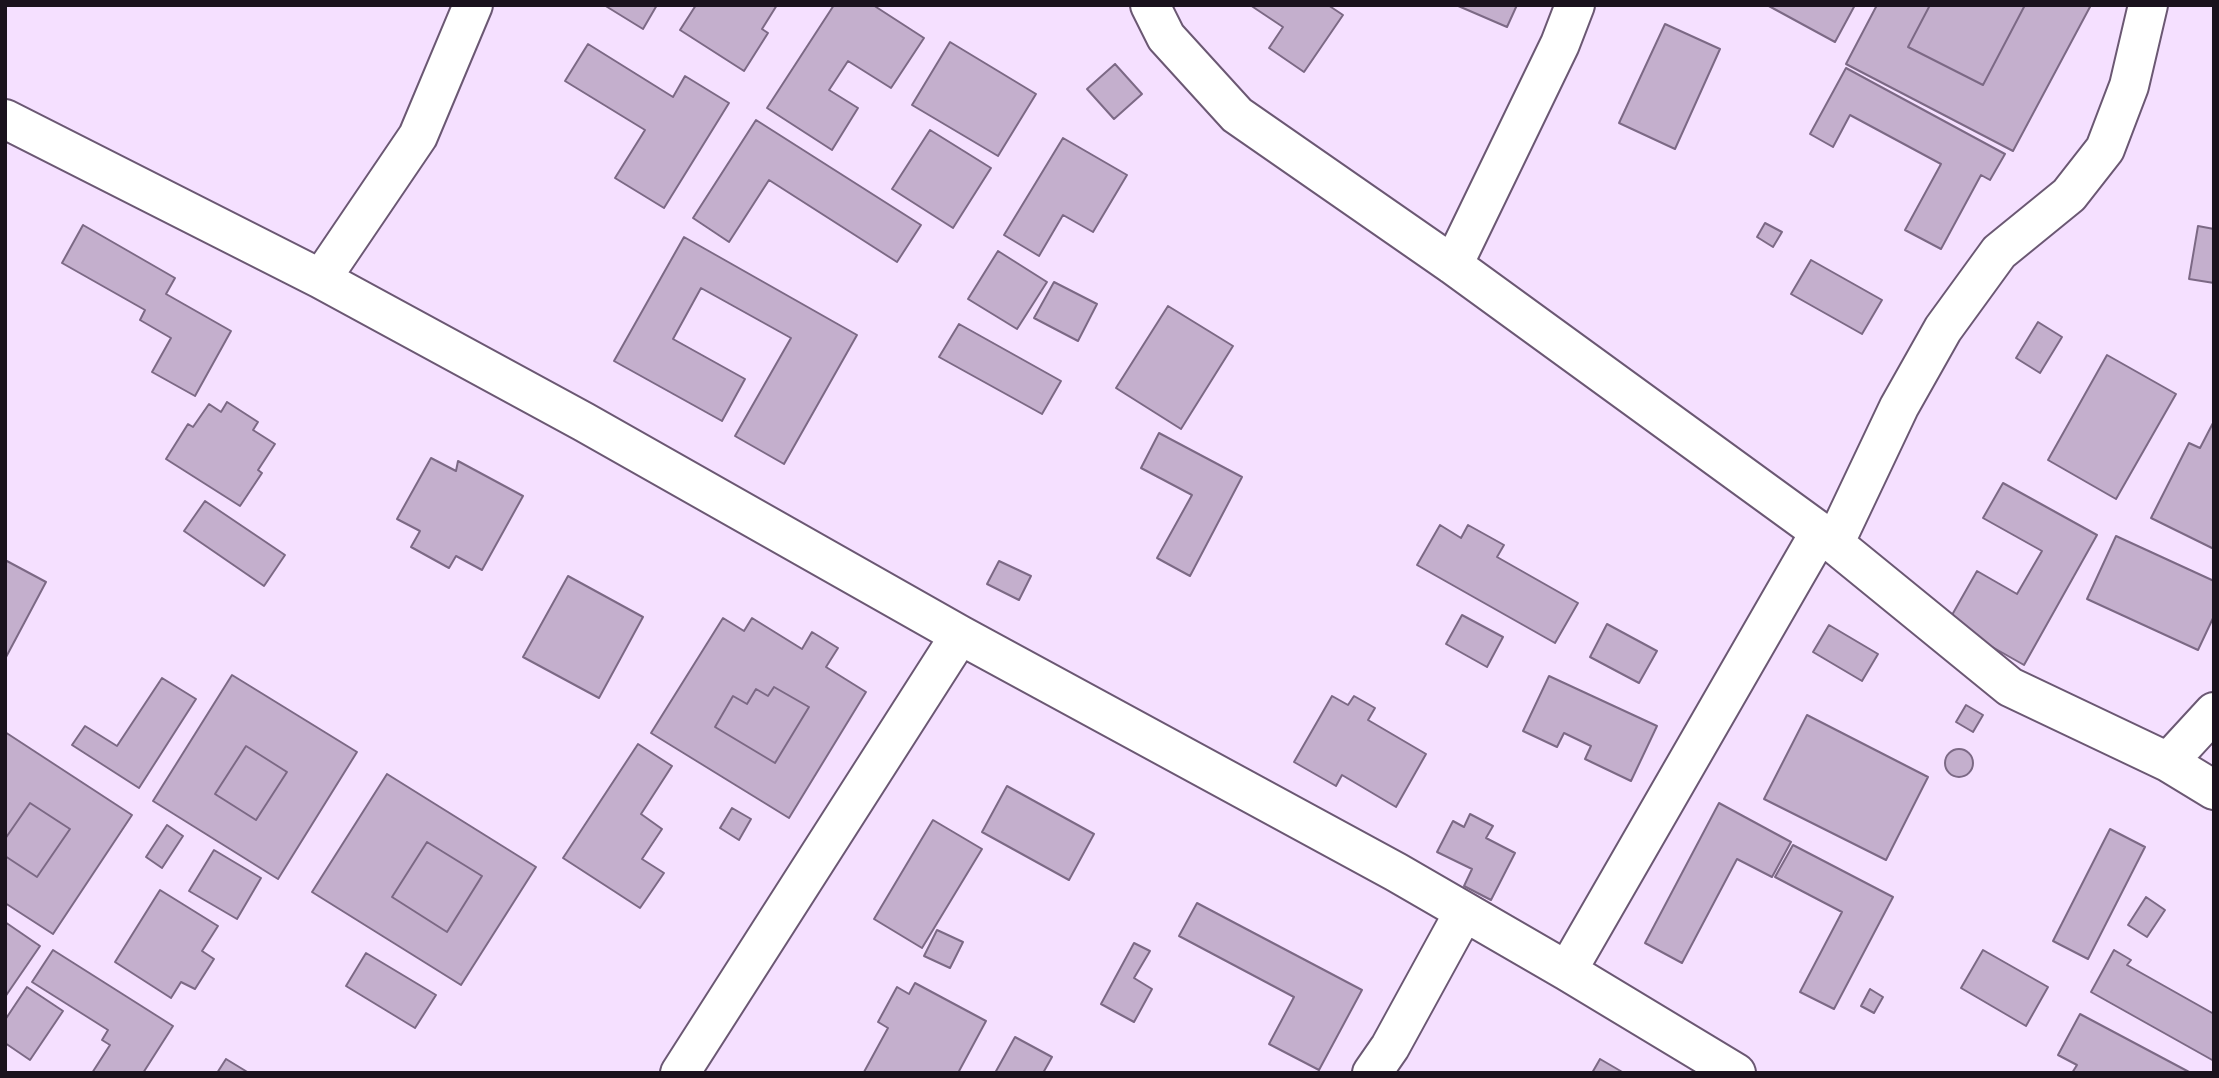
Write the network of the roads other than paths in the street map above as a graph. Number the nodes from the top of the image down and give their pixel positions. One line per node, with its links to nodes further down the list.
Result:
1 (472, 5): 7 (street)
2 (1150, 5): 6 (street)
3 (1575, 5): 6 (street)
4 (2148, 5): 8 (street)
5 (5, 119): 7 (street)
6 (1453, 265): 8 (street)
7 (321, 279): 9 (street)
8 (1827, 538): 11 (street); 14 (street)
9 (960, 635): 13 (street); 15 (street)
10 (2214, 712): 11 (street)
11 (2168, 762): 12 (street)
12 (2214, 790)
13 (1464, 912): 14 (street); 16 (street)
14 (1567, 971): 17 (street)
15 (680, 1073)
16 (1372, 1073)
17 (1736, 1073)

